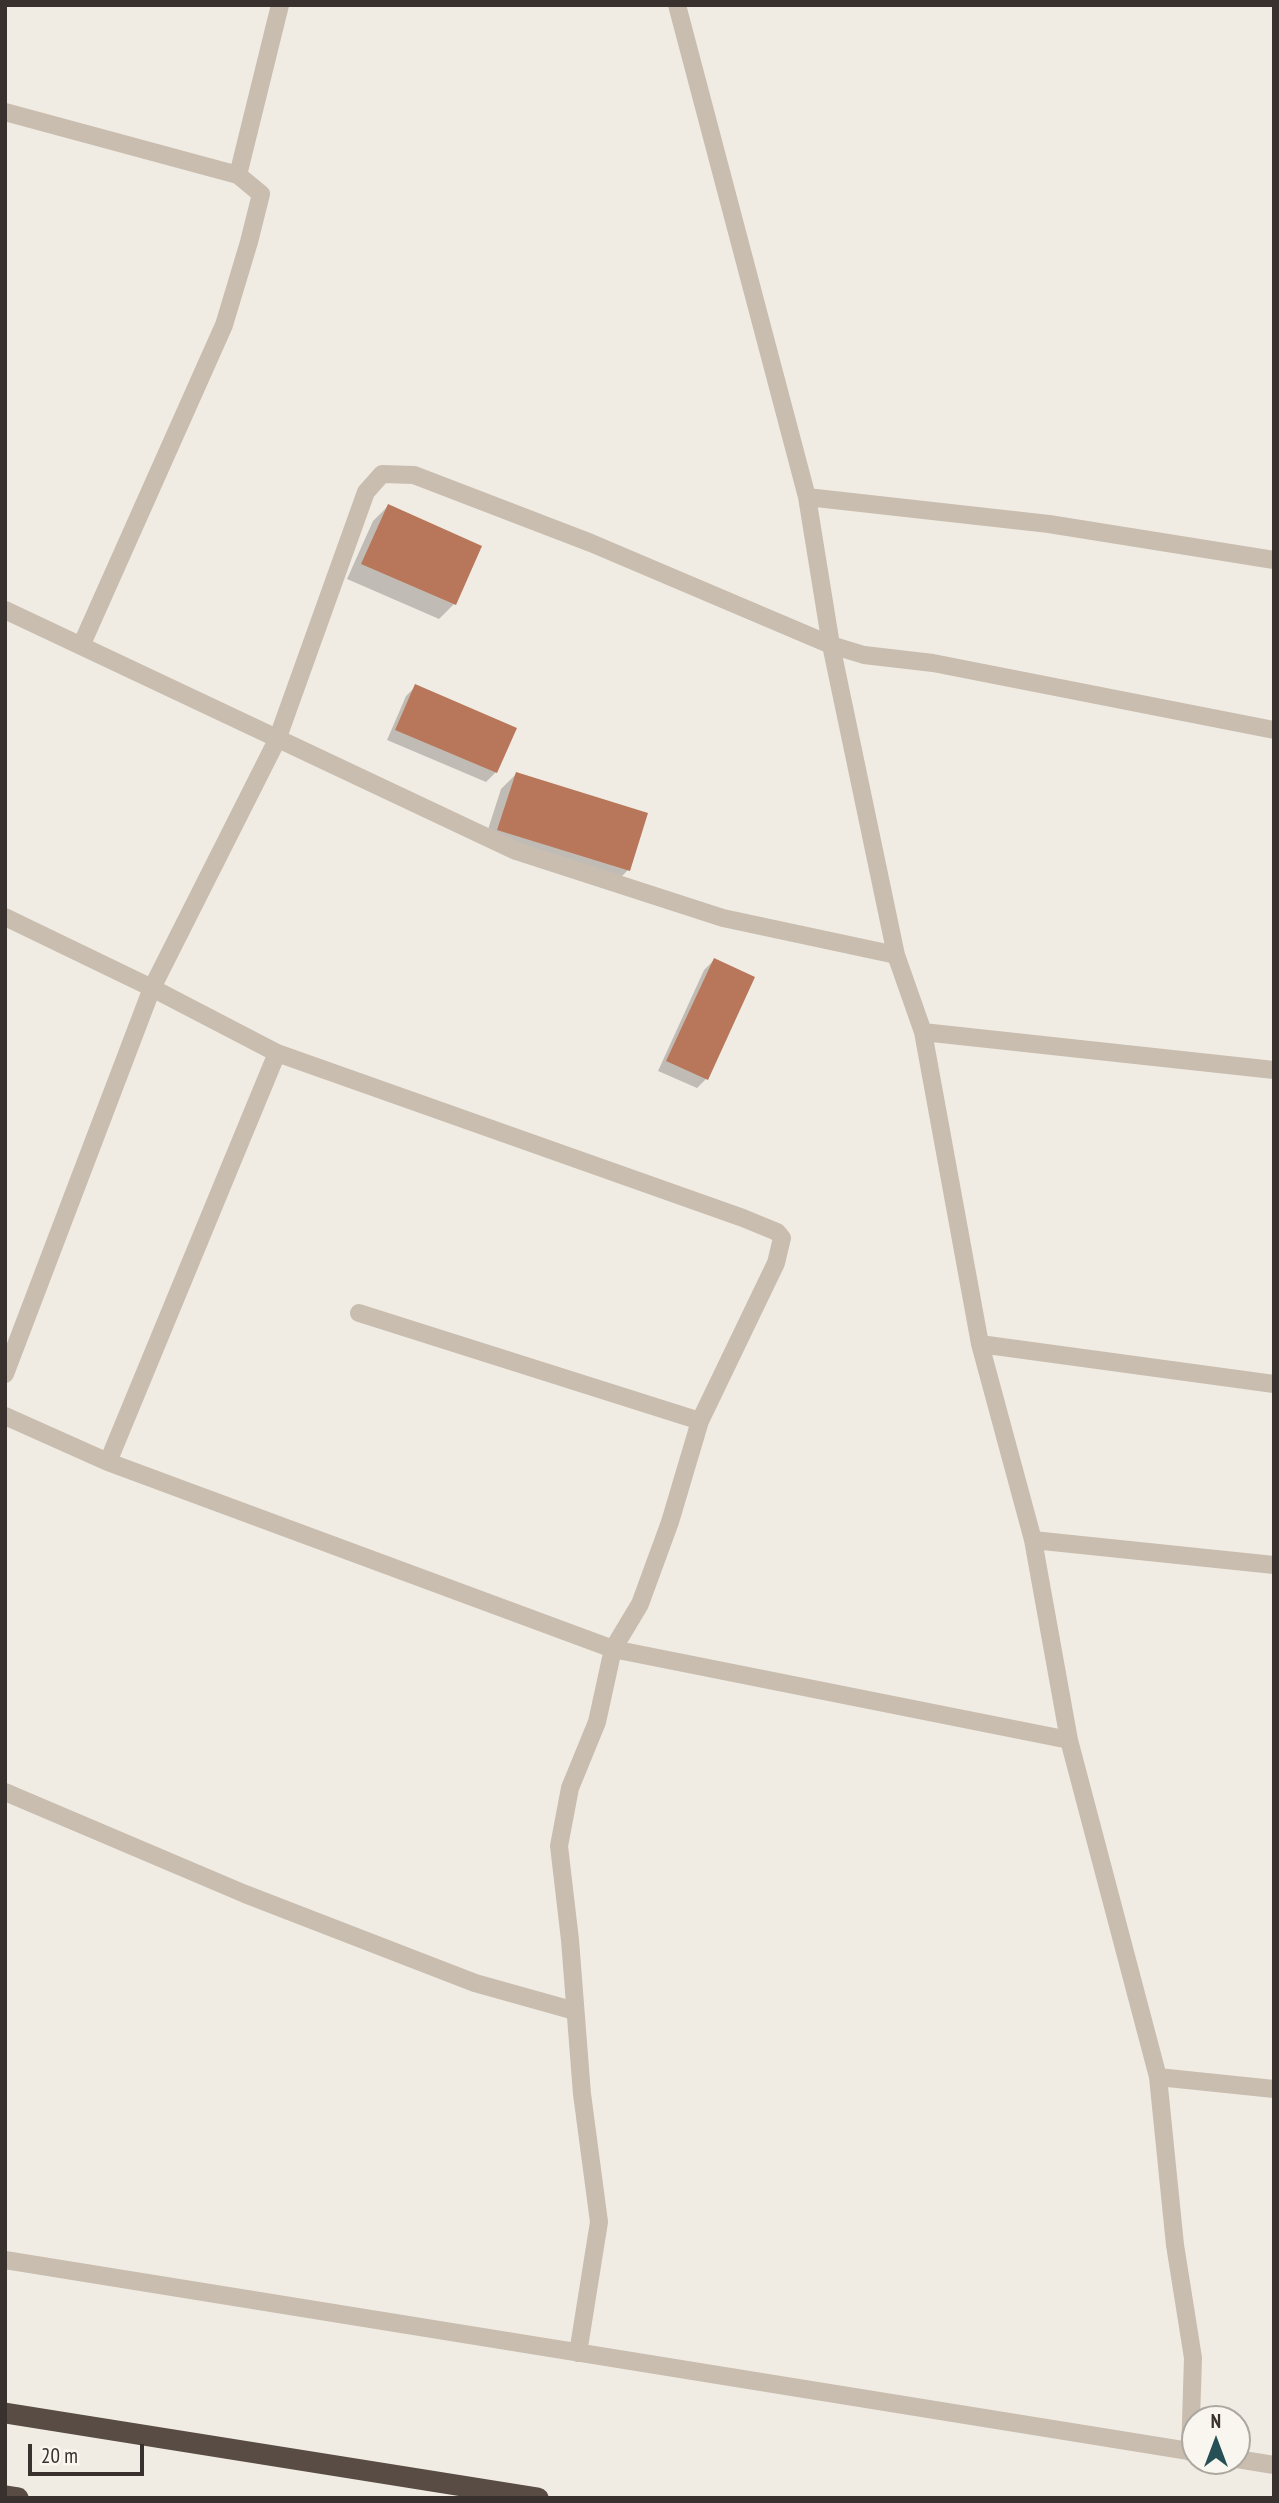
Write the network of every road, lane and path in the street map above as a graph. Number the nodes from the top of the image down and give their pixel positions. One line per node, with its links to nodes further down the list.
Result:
1 (279, 5): 4 (street)
2 (677, 5): 5 (street)
3 (5, 112): 4 (street)
4 (238, 175): 9 (street)
5 (807, 497): 6 (street); 8 (street)
6 (1274, 560)
7 (5, 610): 9 (street)
8 (831, 645): 10 (street); 11 (street); 13 (street)
9 (81, 646): 11 (street)
10 (1274, 730)
11 (277, 740): 13 (street); 14 (street)
12 (5, 917): 14 (street)
13 (896, 955): 15 (street)
14 (152, 988): 16 (street); 20 (street)
15 (923, 1032): 17 (street); 19 (street)
16 (277, 1053): 23 (street); 24 (street)
17 (1274, 1070)
18 (359, 1314): 23 (street)
19 (980, 1344): 21 (street); 25 (street)
20 (5, 1374)
21 (1274, 1384)
22 (5, 1416): 24 (street)
23 (700, 1422): 27 (street)
24 (108, 1462): 27 (street)
25 (1033, 1540): 26 (street); 28 (street)
26 (1274, 1565)
27 (613, 1649): 28 (street); 30 (street)
28 (1069, 1740): 31 (street)
29 (5, 1792): 30 (street)
30 (575, 2011): 34 (street)
31 (1158, 2077): 32 (street); 35 (street)
32 (1274, 2089)
33 (5, 2260): 34 (street)
34 (578, 2353): 37 (street)
35 (1193, 2405)
36 (5, 2413): 42 (highway)
37 (1181, 2450)
38 (1251, 2461): 39 (street)
39 (1274, 2465)
40 (5, 2496): 41 (highway)
41 (18, 2498)
42 (538, 2498)

